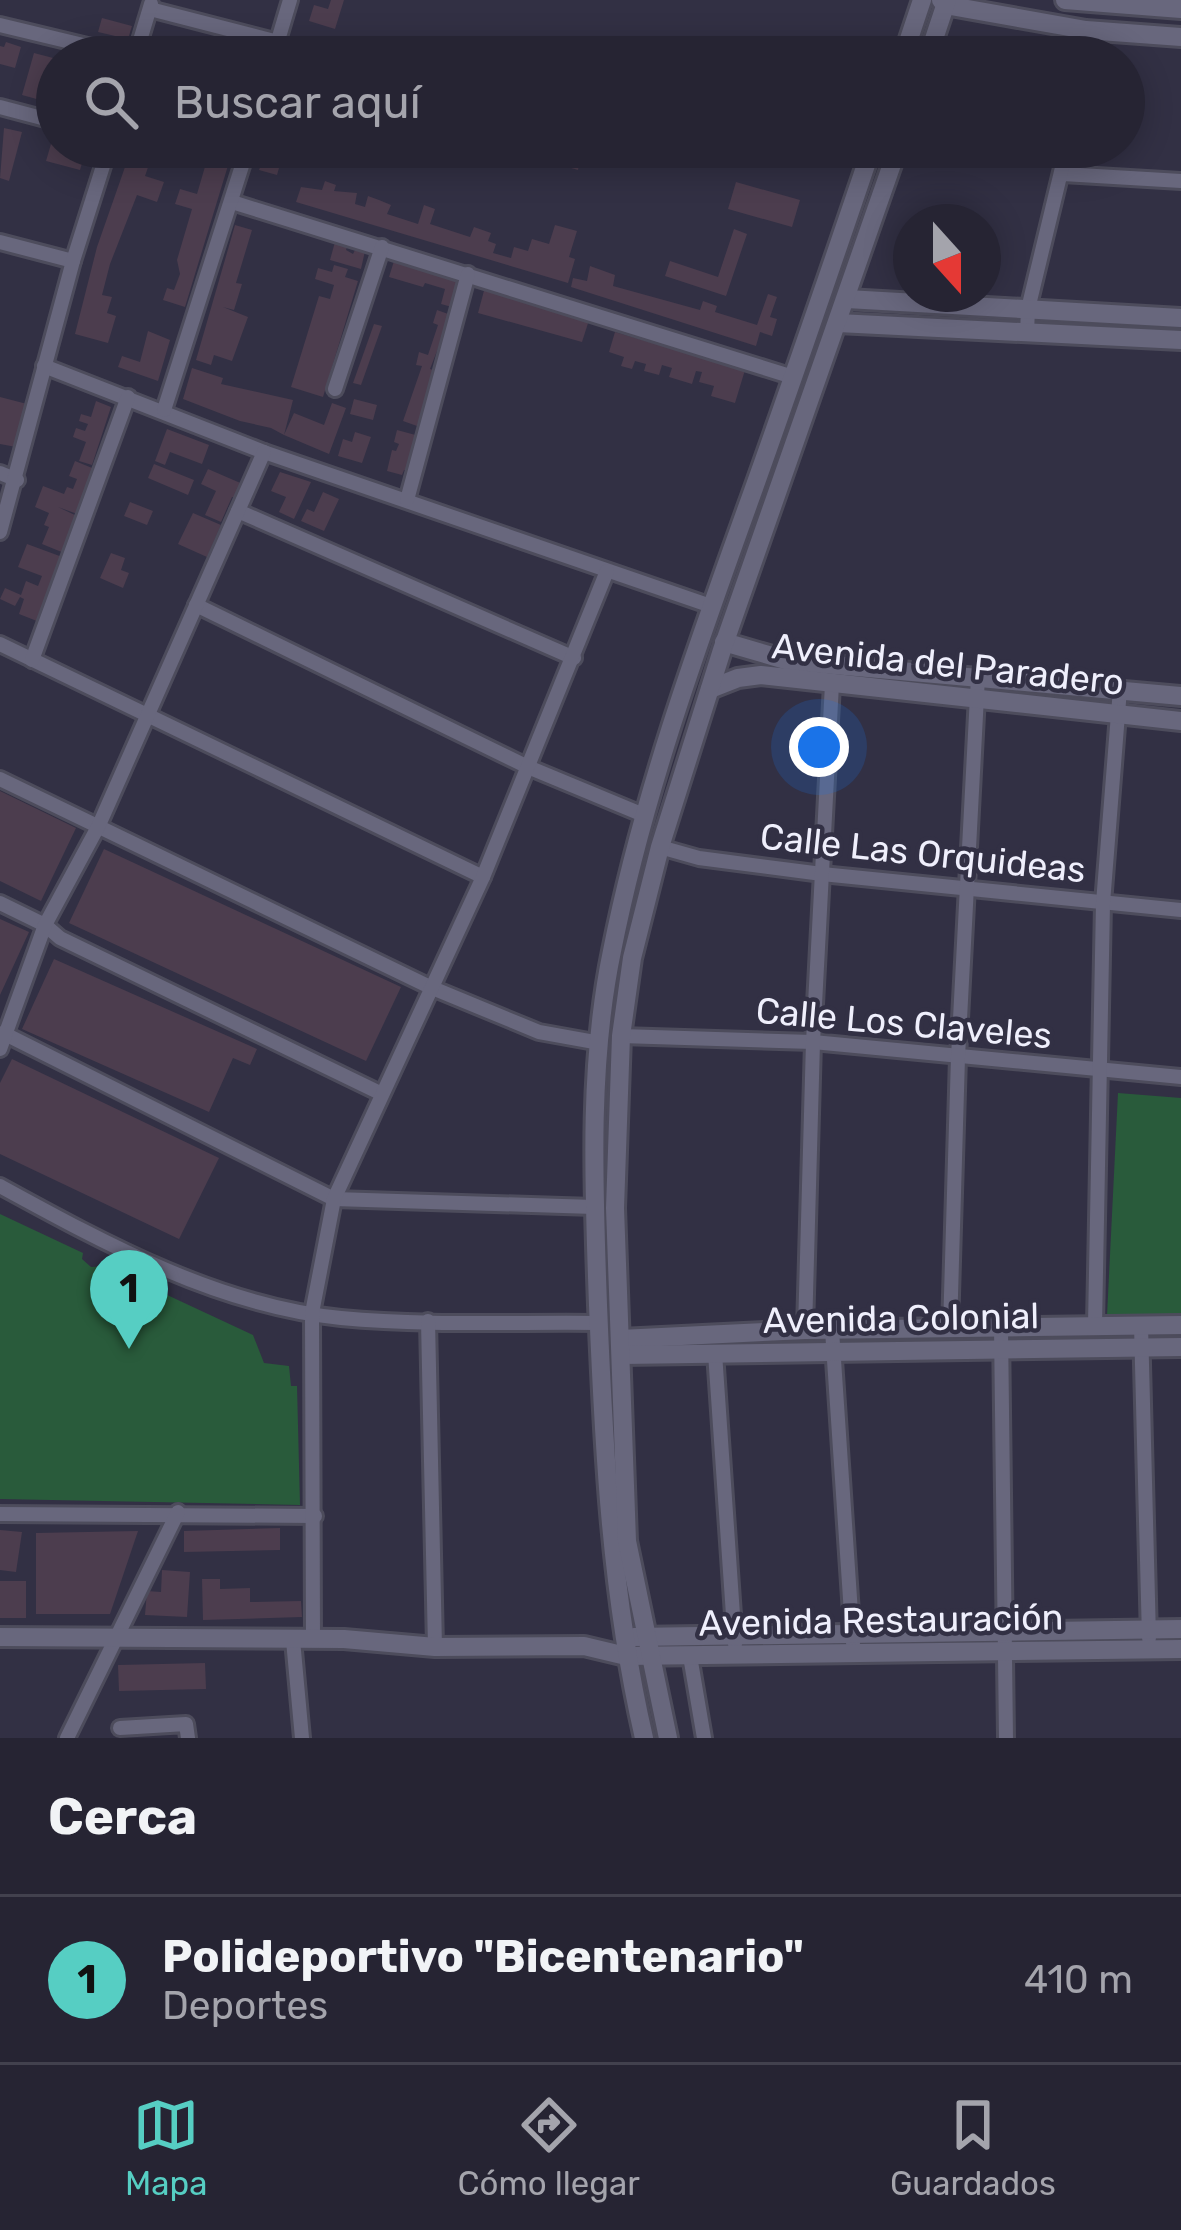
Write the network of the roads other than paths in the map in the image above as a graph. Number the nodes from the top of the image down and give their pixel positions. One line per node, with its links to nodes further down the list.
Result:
1 (290, 0): 13 (street)
2 (922, 0): 14 (street)
3 (1065, 0): 6 (street)
4 (944, 2): 9 (street); 15 (street)
5 (151, 4): 11 (street); 12 (street)
6 (1159, 4): 7 (street); 17 (street)
7 (1181, 9)
8 (0, 26): 10 (street)
9 (1086, 30): 16 (street); 17 (street)
10 (43, 36)
11 (141, 36)
12 (238, 36)
13 (280, 36)
14 (910, 36)
15 (934, 36)
16 (1085, 36)
17 (1154, 36): 18 (street)
18 (1181, 38)
19 (0, 107): 20 (street)
20 (36, 116)
21 (102, 168): 31 (street)
22 (240, 168): 28 (street)
23 (865, 168): 40 (street)
24 (891, 168): 33 (street)
25 (1064, 168): 26 (street)
26 (1063, 174): 27 (street); 34 (street)
27 (1181, 181)
28 (232, 202): 30 (street); 43 (street)
29 (0, 242): 31 (street)
30 (382, 247): 32 (street); 41 (street)
31 (73, 261): 39 (street)
32 (468, 274): 40 (street); 47 (street)
33 (847, 299): 34 (street); 36 (street)
34 (1028, 309): 35 (street); 37 (street)
35 (1181, 318)
36 (838, 323): 37 (street); 55 (street)
37 (1027, 332): 38 (street)
38 (1181, 340)
39 (44, 366): 42 (street); 46 (street)
40 (794, 377): 52 (street)
41 (335, 389)
42 (128, 398): 43 (street); 57 (street)
43 (164, 410): 44 (street)
44 (265, 452): 47 (street); 48 (street)
45 (0, 473): 46 (street)
46 (17, 480): 49 (street)
47 (406, 500): 50 (street)
48 (238, 511): 51 (street); 56 (street)
49 (0, 532)
50 (607, 571): 52 (street); 56 (street)
51 (196, 605): 65 (street); 67 (street)
52 (711, 606): 53 (street)
53 (699, 642): 55 (street, Avenida del Paradero); 69 (street)
54 (0, 644): 57 (street)
55 (723, 646): 58 (street, Avenida del Paradero); 60 (street)
56 (574, 658): 67 (street)
57 (32, 660): 65 (street)
58 (978, 677): 61 (street, Avenida del Paradero); 63 (street)
59 (832, 684): 60 (street, Avenida del Paradero); 63 (street, Avenida del Paradero); 72 (street)
60 (710, 688): 71 (street)
61 (1120, 689): 62 (street, Avenida del Paradero); 64 (street)
62 (1181, 696)
63 (977, 700): 64 (street, Avenida del Paradero); 74 (street)
64 (1119, 715): 66 (street, Avenida del Paradero); 76 (street)
65 (148, 716): 70 (street); 73 (street)
66 (1181, 721)
67 (528, 766): 69 (street); 73 (street)
68 (0, 778): 70 (street)
69 (646, 816): 83 (street)
70 (99, 824): 78 (street); 79 (street)
71 (660, 848): 72 (street, Calle Las Orquideas); 80 (street)
72 (822, 874): 74 (street, Calle Las Orquideas); 82 (street)
73 (483, 877): 79 (street)
74 (968, 889): 76 (street, Calle Las Orquideas); 84 (street)
75 (0, 903): 78 (street)
76 (1103, 903): 77 (street, Calle Las Orquideas); 85 (street)
77 (1181, 910)
78 (45, 925): 81 (street); 87 (street)
79 (430, 987): 83 (street); 87 (street)
80 (621, 1036): 82 (street, Calle Los Claveles); 101 (street)
81 (2, 1038): 89 (street)
82 (813, 1042): 84 (street, Calle Los Claveles); 99 (street)
83 (600, 1043): 90 (street)
84 (958, 1057): 85 (street, Calle Los Claveles); 98 (street)
85 (1101, 1068): 86 (street, Calle Los Claveles); 94 (street)
86 (1181, 1077)
87 (380, 1093): 89 (street)
88 (0, 1186): 91 (street)
89 (334, 1199): 90 (street); 91 (street)
90 (594, 1207): 93 (street)
91 (312, 1313): 92 (street); 109 (street)
92 (428, 1321): 93 (street); 120 (street)
93 (599, 1323): 118 (street)
94 (1095, 1325): 95 (street); 97 (street)
95 (1141, 1325): 96 (street); 103 (street)
96 (1181, 1325)
97 (1000, 1328): 98 (street); 104 (street)
98 (950, 1329): 100 (street)
99 (805, 1330): 100 (street); 101 (street)
100 (832, 1330): 105 (street)
101 (621, 1347): 106 (street, Avenida Colonial); 119 (street)
102 (1181, 1347): 103 (street, Avenida Colonial)
103 (1141, 1348): 104 (street, Avenida Colonial); 112 (street)
104 (1001, 1350): 105 (street, Avenida Colonial); 115 (street)
105 (832, 1352): 106 (street, Avenida Colonial); 116 (street)
106 (715, 1354): 117 (street)
107 (178, 1512): 108 (street); 109 (street); 113 (street)
108 (0, 1514)
109 (315, 1516): 114 (street)
110 (1181, 1629): 112 (street, Avenida Restauración)
111 (0, 1637): 113 (street, Avenida Restauración)
112 (1149, 1639): 115 (street, Avenida Restauración); 121 (street, Avenida Restauración)
113 (116, 1640): 114 (street, Avenida Restauración); 124 (street)
114 (303, 1640): 120 (street, Avenida Restauración); 126 (street)
115 (1005, 1640): 116 (street, Avenida Restauración); 130 (street)
116 (854, 1644): 117 (street, Avenida Restauración)
117 (735, 1645): 119 (street, Avenida Restauración); 122 (street, Avenida Restauración)
118 (624, 1646): 119 (street, Avenida Restauración); 120 (street, Avenida Restauración); 127 (street)
119 (647, 1646): 122 (street, Avenida Restauración); 128 (street)
120 (435, 1647)
121 (1181, 1649)
122 (690, 1656): 129 (street)
123 (120, 1728): 125 (street)
124 (72, 1733)
125 (188, 1738)
126 (302, 1738)
127 (644, 1738)
128 (668, 1738)
129 (704, 1738)
130 (1006, 1738)

